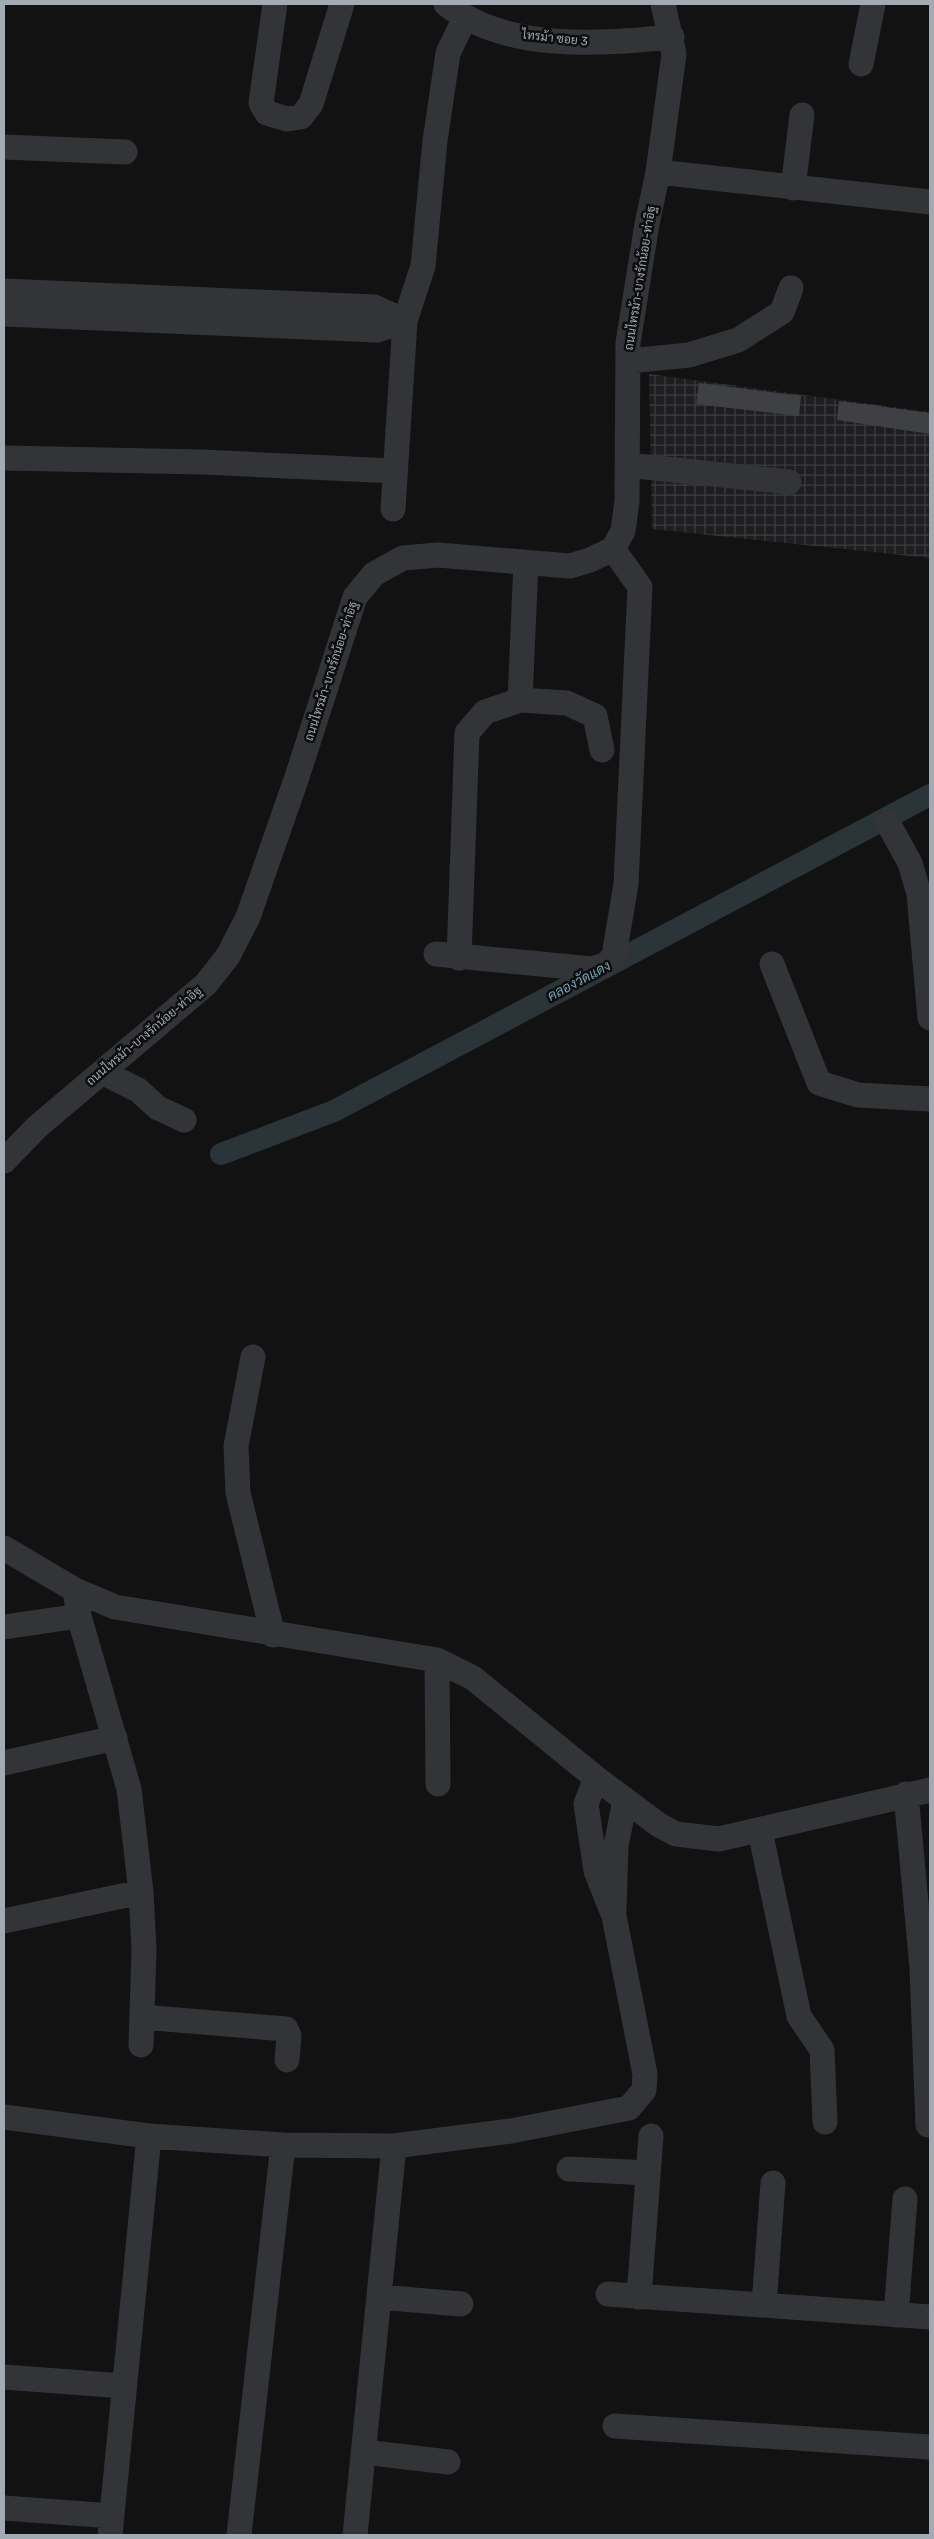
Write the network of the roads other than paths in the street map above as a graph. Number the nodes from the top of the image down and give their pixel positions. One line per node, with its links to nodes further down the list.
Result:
1 (275, 4): 2 (street)
2 (342, 4)
3 (663, 4): 6 (street, ถนนไทรม้า-บางรักน้อย-ท่าอิฐ)
4 (873, 4): 7 (street)
5 (455, 11): 6 (street, ไทรม้า ซอย 3); 17 (street)
6 (672, 37): 11 (street, ถนนไทรม้า-บางรักน้อย-ท่าอิฐ)
7 (861, 64)
8 (802, 115): 12 (street)
9 (4, 146): 10 (street)
10 (125, 152)
11 (658, 172): 12 (street); 18 (street, ถนนไทรม้า-บางรักน้อย-ท่าอิฐ)
12 (793, 188): 13 (street)
13 (930, 202)
14 (792, 288): 18 (street)
15 (4, 292): 17 (street)
16 (4, 314): 17 (street)
17 (405, 321): 21 (street)
18 (628, 361): 20 (street, ถนนไทรม้า-บางรักน้อย-ท่าอิฐ)
19 (4, 458): 21 (street)
20 (627, 465): 22 (street); 24 (street, ถนนไทรม้า-บางรักน้อย-ท่าอิฐ)
21 (395, 471): 23 (street)
22 (789, 482)
23 (393, 509)
24 (614, 549): 25 (street, ถนนไทรม้า-บางรักน้อย-ท่าอิฐ); 26 (street)
25 (526, 563): 26 (street); 32 (street, ถนนไทรม้า-บางรักน้อย-ท่าอิฐ)
26 (520, 700): 27 (street)
27 (602, 750)
28 (888, 823): 29 (street)
29 (922, 874): 31 (street)
30 (772, 964): 33 (street)
31 (930, 1018)
32 (102, 1072): 34 (street); 35 (street, ถนนไทรม้า-บางรักน้อย-ท่าอิฐ)
33 (930, 1099)
34 (184, 1120)
35 (4, 1161)
36 (253, 1357): 41 (street)
37 (4, 1548): 38 (street)
38 (75, 1590): 39 (street); 41 (street)
39 (80, 1616): 40 (street); 43 (street)
40 (4, 1627)
41 (274, 1635): 42 (street)
42 (437, 1660): 45 (street); 46 (street)
43 (114, 1738): 44 (street); 51 (street)
44 (4, 1763)
45 (596, 1778): 49 (street); 52 (street)
46 (438, 1784)
47 (930, 1790): 48 (street)
48 (906, 1794): 50 (street); 59 (street)
49 (625, 1800): 50 (street); 52 (street)
50 (760, 1831): 58 (street)
51 (141, 1892): 53 (street); 54 (street)
52 (614, 1916): 63 (street)
53 (4, 1921)
54 (142, 2017): 55 (street); 56 (street)
55 (141, 2045)
56 (287, 2060)
57 (4, 2117): 60 (street)
58 (824, 2122)
59 (928, 2125)
60 (149, 2136): 62 (street); 76 (street)
61 (651, 2136): 65 (street)
62 (283, 2145): 63 (street); 83 (street)
63 (394, 2146): 69 (street)
64 (569, 2169): 65 (street)
65 (648, 2173): 70 (street)
66 (773, 2183): 72 (street)
67 (905, 2199): 73 (street)
68 (608, 2294): 70 (street)
69 (379, 2297): 71 (street); 79 (street)
70 (639, 2297): 72 (street)
71 (461, 2304)
72 (764, 2305): 73 (street)
73 (896, 2315): 74 (street)
74 (930, 2317)
75 (4, 2377): 76 (street)
76 (124, 2386): 82 (street)
77 (615, 2426): 78 (street)
78 (930, 2447)
79 (364, 2452): 80 (street); 84 (street)
80 (448, 2462)
81 (4, 2508): 82 (street)
82 (111, 2526)
83 (239, 2535)
84 (355, 2535)

